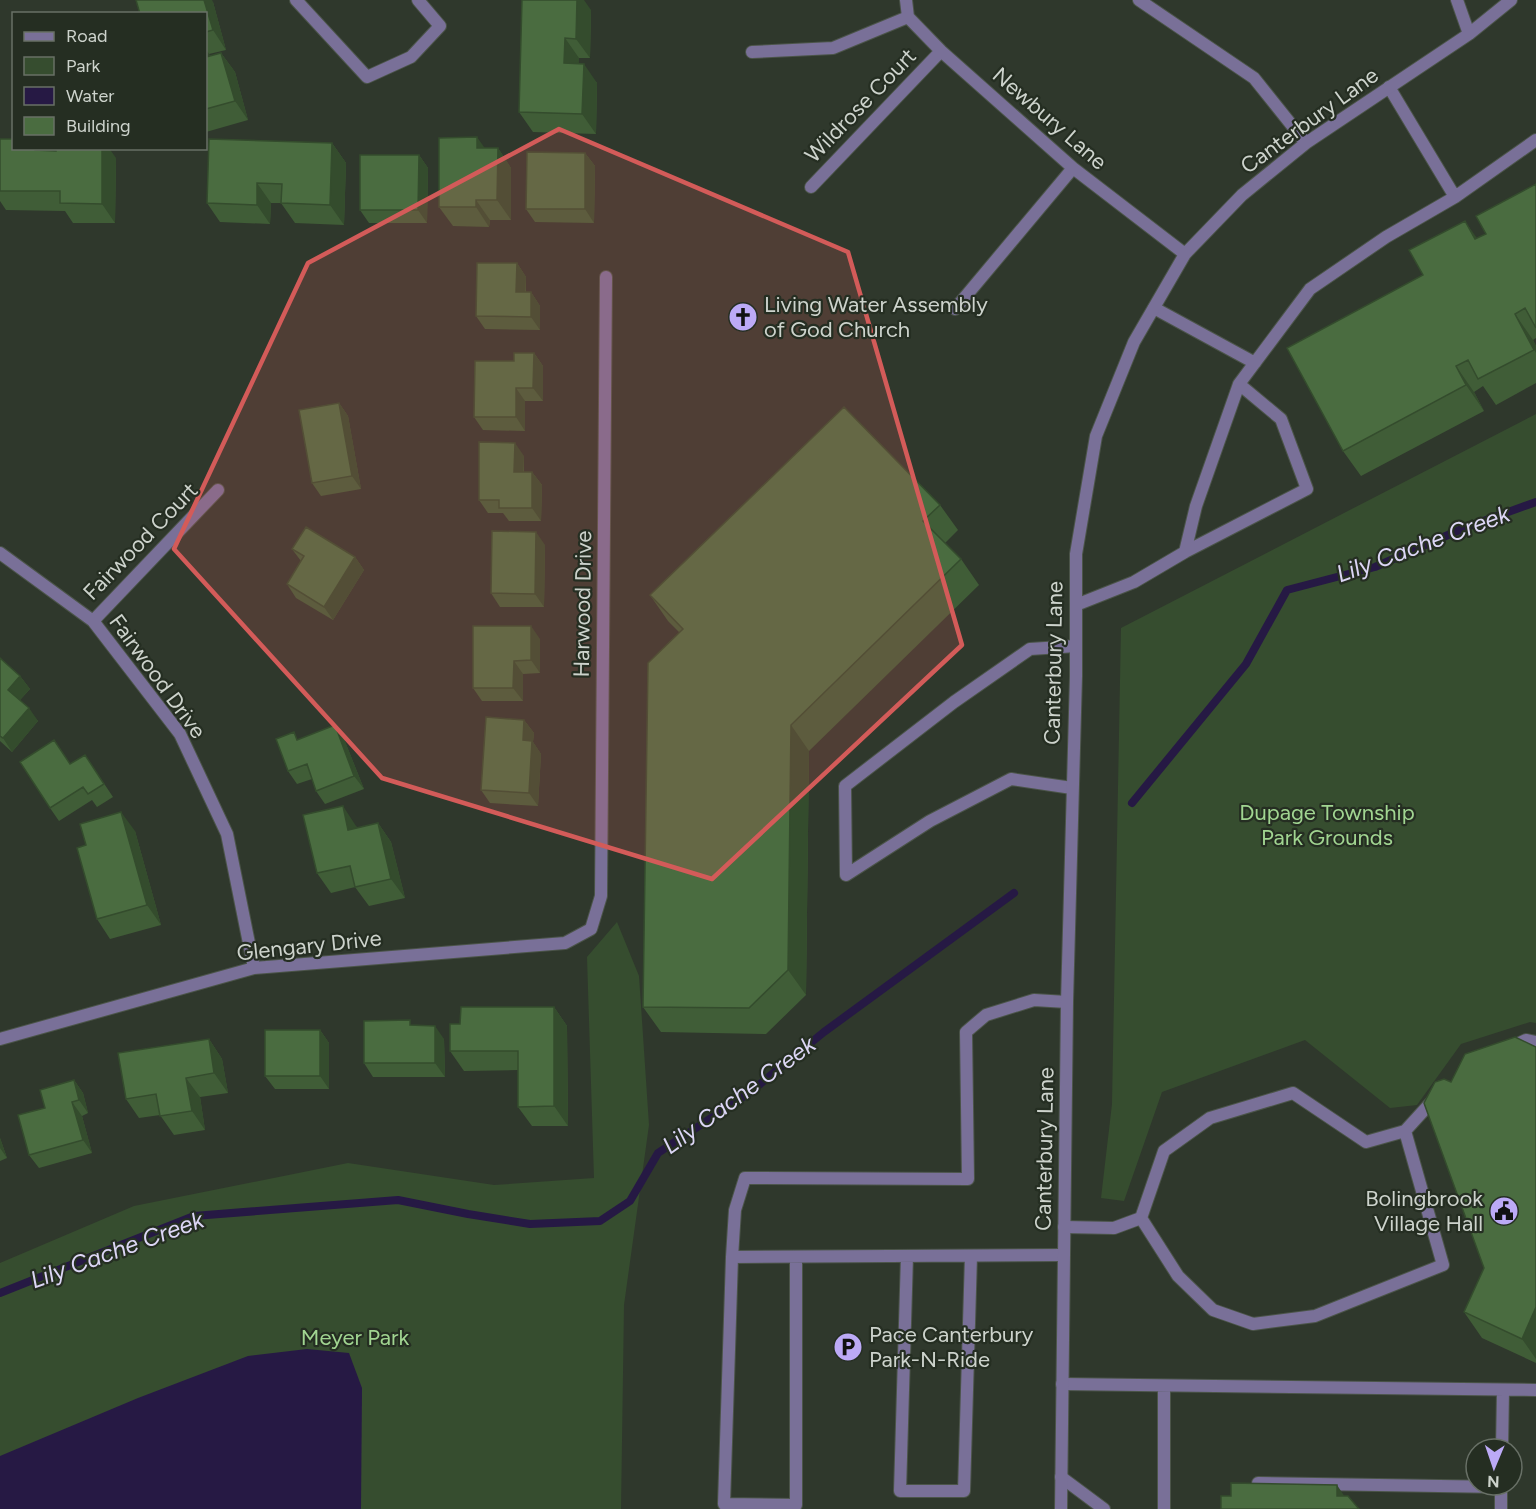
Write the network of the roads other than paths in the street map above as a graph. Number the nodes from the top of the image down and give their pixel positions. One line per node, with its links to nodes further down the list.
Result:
1 (296, 0): 2 (street)
2 (418, 0)
3 (906, 0): 7 (street)
4 (1139, 0): 13 (street)
5 (1457, 0): 8 (street)
6 (1511, 0): 8 (street, Canterbury Lane)
7 (908, 17): 9 (street, Newbury Lane); 10 (street)
8 (1470, 34): 11 (street, Canterbury Lane)
9 (941, 51): 14 (street, Newbury Lane); 15 (street, Wildrose Court)
10 (752, 52)
11 (1389, 87): 13 (street, Canterbury Lane); 16 (street)
12 (1536, 140): 16 (street)
13 (1306, 143): 17 (street, Canterbury Lane)
14 (1073, 168): 17 (street, Newbury Lane); 20 (street)
15 (811, 187)
16 (1455, 197): 21 (street)
17 (1185, 254): 19 (street, Canterbury Lane)
18 (606, 277): 30 (street, Harwood Drive)
19 (1154, 308): 21 (street); 26 (street, Canterbury Lane)
20 (955, 309)
21 (1255, 363): 22 (street)
22 (1239, 384): 24 (street); 24 (street)
23 (218, 490): 27 (street, Fairwood Court)
24 (1185, 552): 26 (street)
25 (0, 553): 27 (street, Fairwood Drive)
26 (1076, 605): 28 (street, Canterbury Lane)
27 (93, 621): 31 (street, Fairwood Drive)
28 (1076, 646): 29 (street, Canterbury Lane); 29 (street)
29 (1072, 788): 32 (street, Canterbury Lane)
30 (591, 929): 31 (street, Glengary Drive)
31 (254, 968): 33 (street, Glengary Drive)
32 (1067, 1002): 39 (street, Canterbury Lane); 43 (street)
33 (0, 1039)
34 (1536, 1042): 35 (street)
35 (1498, 1054)
36 (1447, 1086): 37 (street)
37 (1405, 1131): 38 (street); 38 (street)
38 (1141, 1218): 39 (street)
39 (1064, 1227): 40 (street, Canterbury Lane)
40 (1064, 1255): 42 (street); 45 (street, Canterbury Lane)
41 (907, 1256): 42 (street); 42 (street); 44 (street)
42 (971, 1256)
43 (732, 1257): 44 (street); 44 (street)
44 (796, 1257)
45 (1062, 1384): 46 (street); 50 (street, Canterbury Lane)
46 (1164, 1386): 47 (street); 55 (street)
47 (1503, 1390): 48 (street); 49 (street)
48 (1536, 1390)
49 (1502, 1437)
50 (1061, 1477): 53 (street, Canterbury Lane); 54 (street)
51 (1258, 1483): 52 (street)
52 (1464, 1486)
53 (1061, 1509)
54 (1104, 1509)
55 (1164, 1509)

